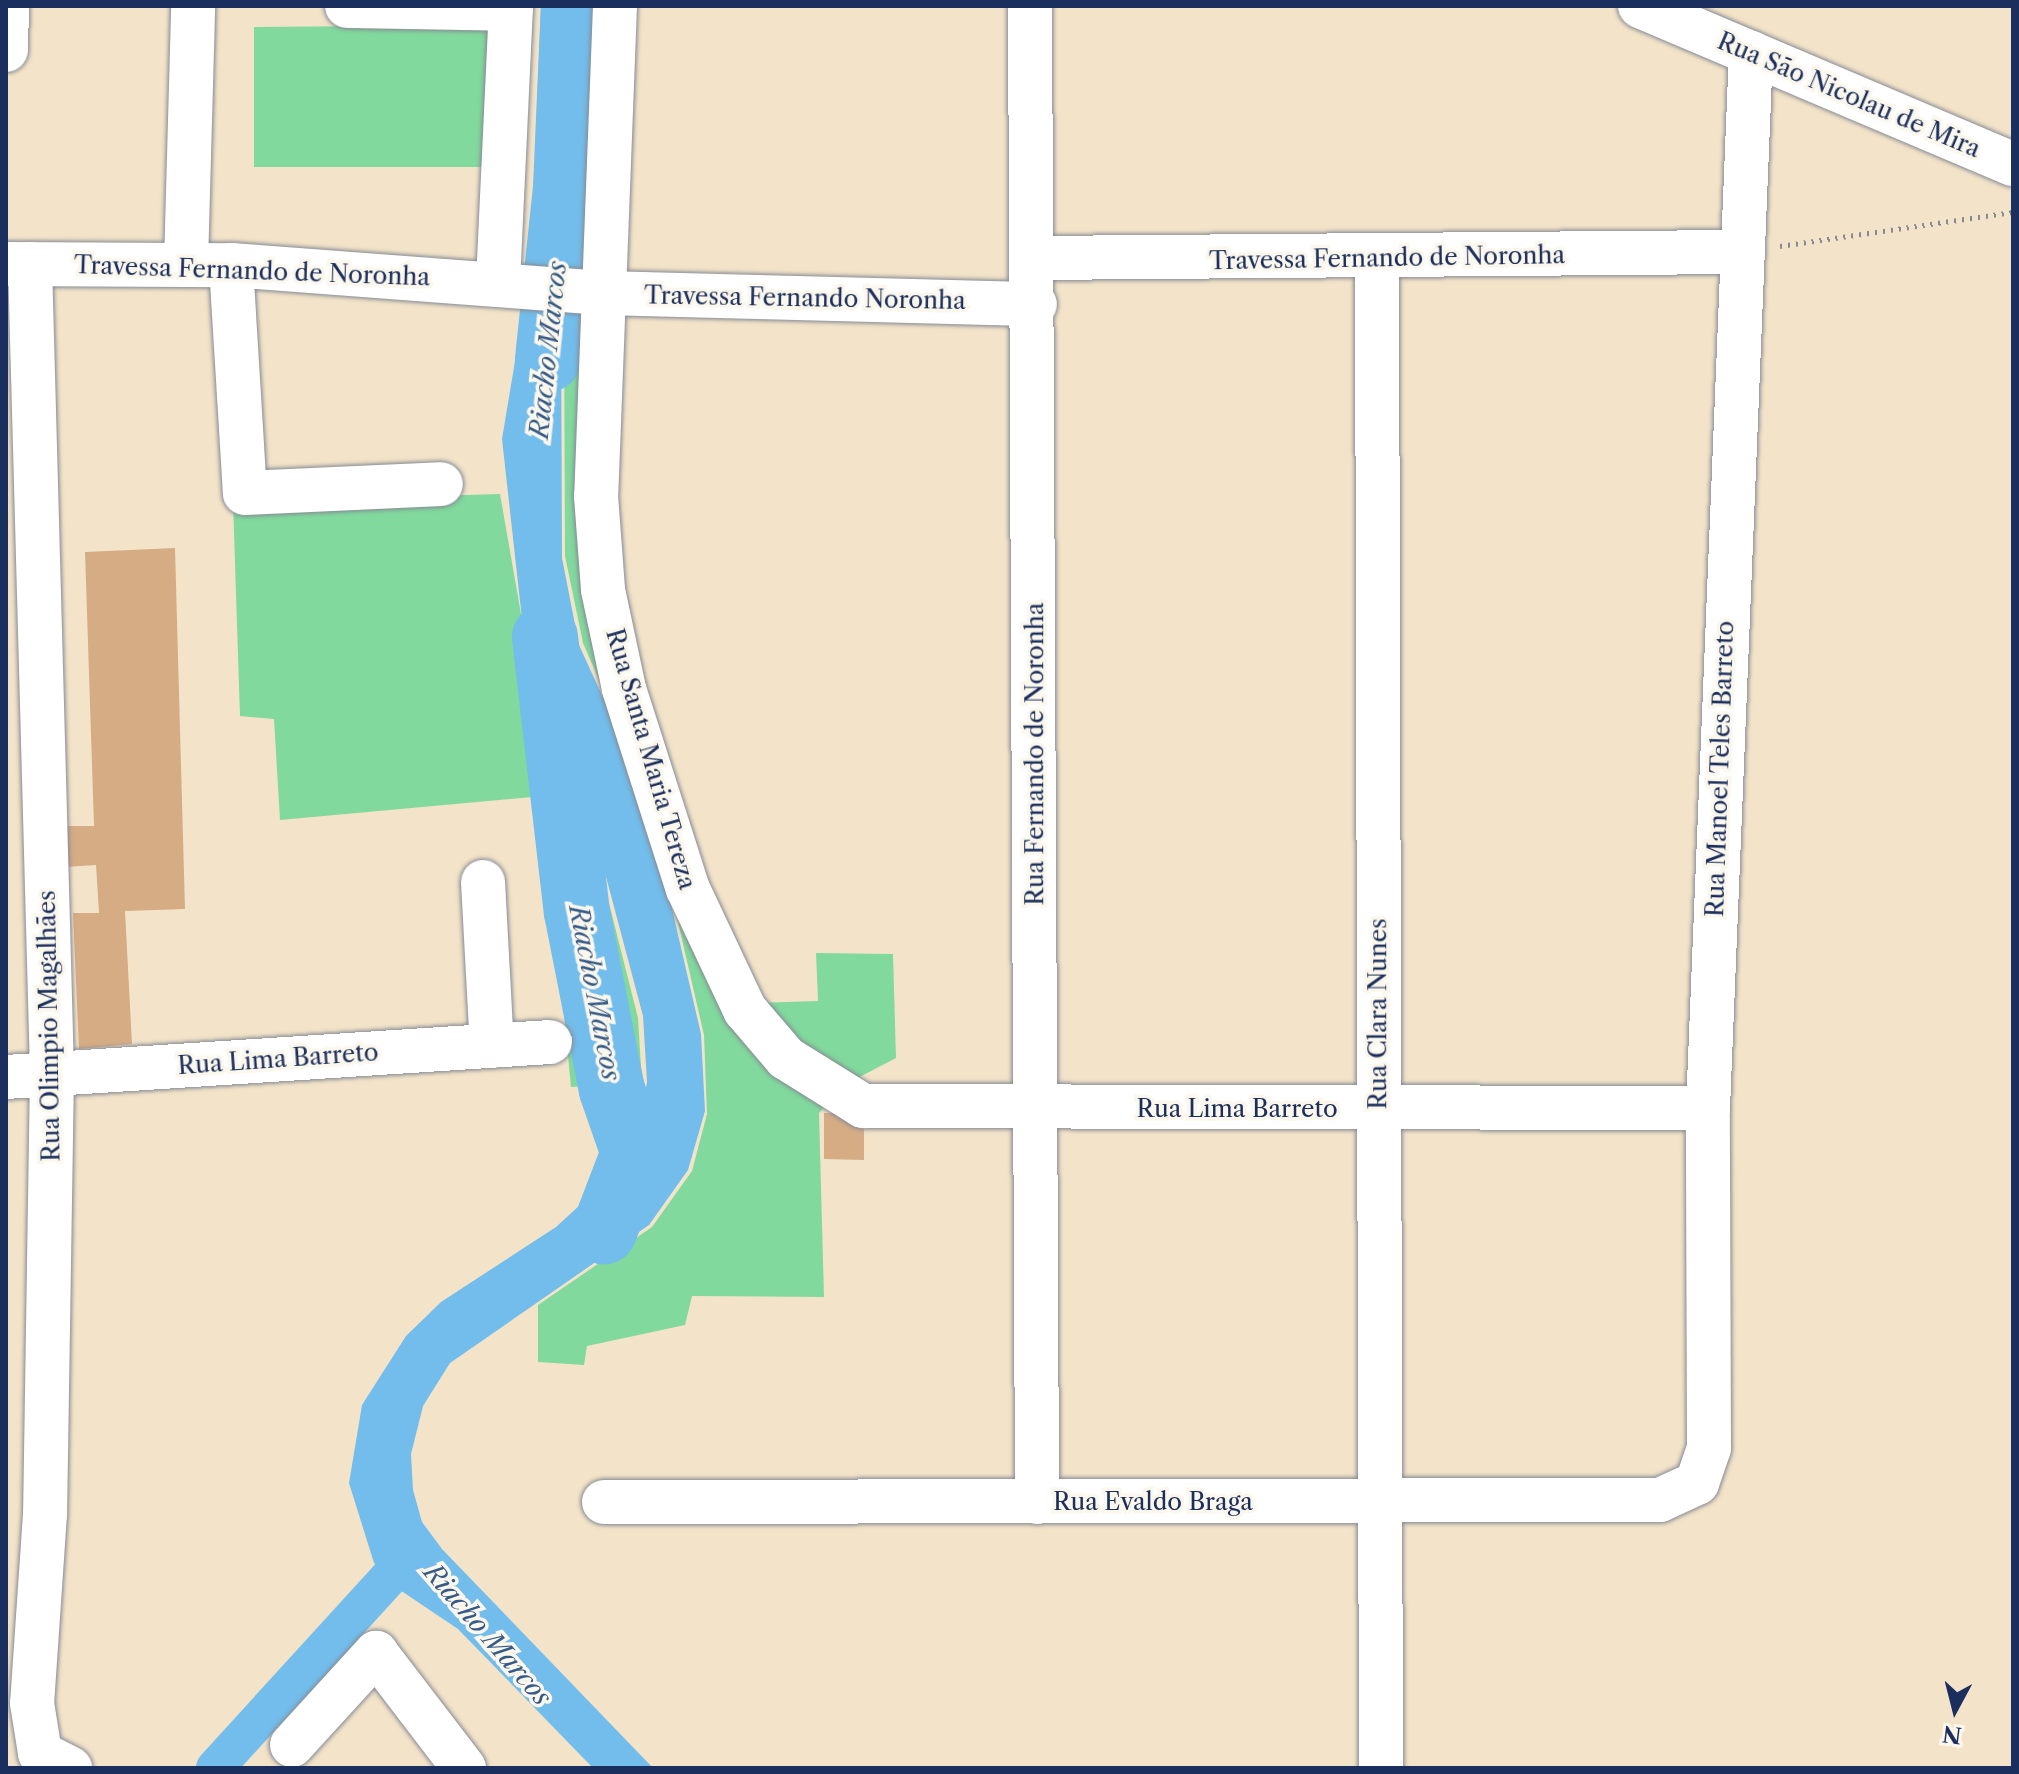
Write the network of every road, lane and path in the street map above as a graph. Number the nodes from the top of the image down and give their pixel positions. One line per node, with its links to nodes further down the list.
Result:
1 (7, 6): 8 (street)
2 (193, 6): 16 (street)
3 (347, 6): 7 (street)
4 (615, 6): 19 (street, Rua Santa Maria Tereza)
5 (1030, 6): 13 (street, Rua Fernando de Noronha)
6 (1640, 6): 9 (street, Rua São Nicolau de Mira)
7 (511, 8): 18 (street)
8 (6, 50)
9 (1751, 53): 10 (street, Rua São Nicolau de Mira); 12 (street, Rua Manoel Teles Barreto)
10 (2013, 164)
11 (2013, 212): 12 (path)
12 (1739, 252): 14 (street, Travessa Fernando de Noronha); 28 (street, Rua Manoel Teles Barreto)
13 (1035, 258): 14 (street, Travessa Fernando de Noronha); 20 (street, Rua Fernando de Noronha)
14 (1377, 261): 30 (street, Rua Clara Nunes)
15 (18, 264): 16 (street, Travessa Fernando de Noronha); 25 (street, Rua Olimpio Magalhães)
16 (186, 264): 17 (street, Travessa Fernando de Noronha)
17 (231, 265): 18 (street, Travessa Fernando de Noronha); 21 (street)
18 (498, 282): 19 (street, Travessa Fernando de Noronha)
19 (590, 292): 20 (street, Travessa Fernando Noronha); 27 (street, Rua Santa Maria Tereza)
20 (1035, 304): 29 (street, Rua Fernando de Noronha)
21 (441, 484)
22 (483, 882): 24 (street)
23 (550, 1042): 24 (street, Rua Lima Barreto)
24 (492, 1046): 25 (street, Rua Lima Barreto)
25 (52, 1073): 26 (street, Rua Lima Barreto); 36 (street, Rua Olimpio Magalhães)
26 (6, 1077)
27 (863, 1106): 29 (street, Rua Lima Barreto)
28 (1708, 1108): 30 (street, Rua Lima Barreto); 31 (street, Rua Manoel Teles Barreto)
29 (1037, 1109): 30 (street, Rua Lima Barreto); 33 (street, Rua Fernando de Noronha)
30 (1378, 1109): 34 (street, Rua Clara Nunes)
31 (1697, 1483): 34 (street, Rua Evaldo Braga)
32 (604, 1502): 33 (street, Rua Evaldo Braga)
33 (1037, 1502): 34 (street, Rua Evaldo Braga)
34 (1380, 1502): 38 (street, Rua Clara Nunes)
35 (292, 1745): 37 (street)
36 (70, 1768)
37 (464, 1768)
38 (1381, 1768)

